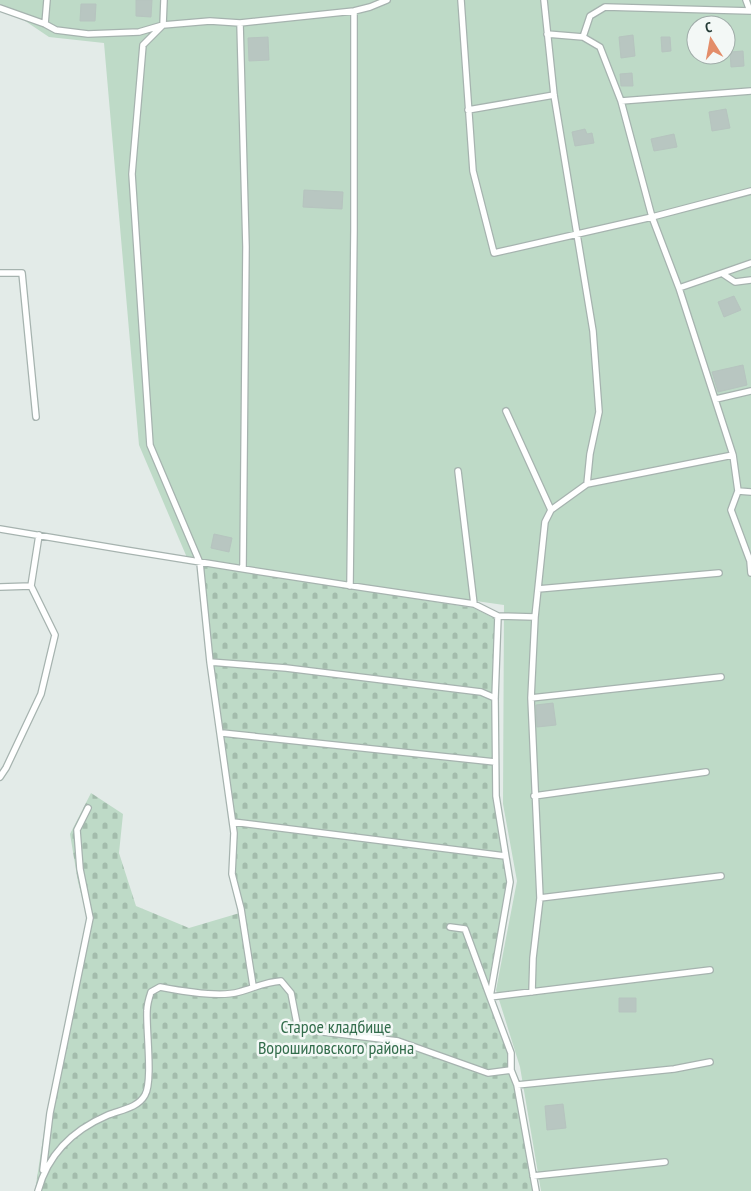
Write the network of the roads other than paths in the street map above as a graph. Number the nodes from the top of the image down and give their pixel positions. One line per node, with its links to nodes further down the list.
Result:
1 (47, 0): 11 (lane)
2 (164, 0): 12 (lane)
3 (387, 0): 8 (lane)
4 (461, 0): 18 (lane)
5 (544, 0): 13 (lane)
6 (746, 0): 9 (lane)
7 (0, 8): 11 (lane)
8 (354, 10): 10 (lane); 44 (lane)
9 (751, 11): 14 (lane)
10 (240, 23): 12 (lane); 40 (lane)
11 (45, 24): 12 (lane)
12 (163, 25): 39 (lane)
13 (547, 34): 14 (lane); 16 (lane)
14 (584, 37): 17 (lane)
15 (751, 91): 17 (lane)
16 (554, 95): 18 (lane); 21 (lane)
17 (621, 100): 20 (lane)
18 (468, 110): 21 (lane)
19 (751, 191): 20 (lane)
20 (652, 217): 21 (lane); 26 (lane)
21 (578, 234): 33 (lane)
22 (751, 263): 24 (lane)
23 (0, 274): 30 (lane)
24 (723, 274): 25 (lane); 26 (lane)
25 (751, 280)
26 (679, 288): 28 (lane)
27 (751, 391): 28 (lane)
28 (716, 399): 31 (lane)
29 (506, 411): 36 (lane)
30 (36, 417)
31 (733, 455): 33 (lane); 34 (lane)
32 (458, 471): 47 (lane)
33 (587, 484): 36 (lane)
34 (738, 491): 35 (lane); 42 (lane)
35 (751, 492)
36 (552, 510): 46 (lane)
37 (0, 529): 38 (lane)
38 (39, 535): 39 (lane); 43 (lane)
39 (200, 564): 40 (lane); 50 (lane)
40 (243, 568): 44 (lane)
41 (719, 573): 46 (lane)
42 (751, 573)
43 (31, 586): 45 (lane); 57 (lane)
44 (350, 586): 47 (lane)
45 (0, 587)
46 (538, 589): 49 (lane)
47 (474, 604): 48 (lane)
48 (498, 616): 49 (lane); 52 (lane)
49 (535, 617): 53 (lane)
50 (210, 662): 52 (lane); 54 (lane)
51 (721, 677): 53 (lane)
52 (495, 698): 55 (lane)
53 (531, 698): 58 (lane)
54 (222, 733): 55 (lane); 60 (lane)
55 (495, 762): 61 (lane)
56 (706, 772): 58 (lane)
57 (0, 777)
58 (534, 796): 63 (lane)
59 (88, 808): 73 (lane)
60 (233, 822): 61 (lane); 66 (lane)
61 (506, 856): 68 (lane)
62 (721, 876): 63 (lane)
63 (540, 898): 67 (lane)
64 (450, 927): 68 (lane)
65 (710, 970): 67 (lane)
66 (254, 986): 70 (lane); 73 (lane)
67 (532, 992): 68 (lane)
68 (490, 997): 70 (lane)
69 (710, 1062): 71 (lane)
70 (511, 1070): 71 (lane)
71 (517, 1085): 74 (lane)
72 (665, 1162): 74 (lane)
73 (43, 1170): 75 (lane)
74 (533, 1176): 76 (lane)
75 (38, 1191)
76 (536, 1191)

